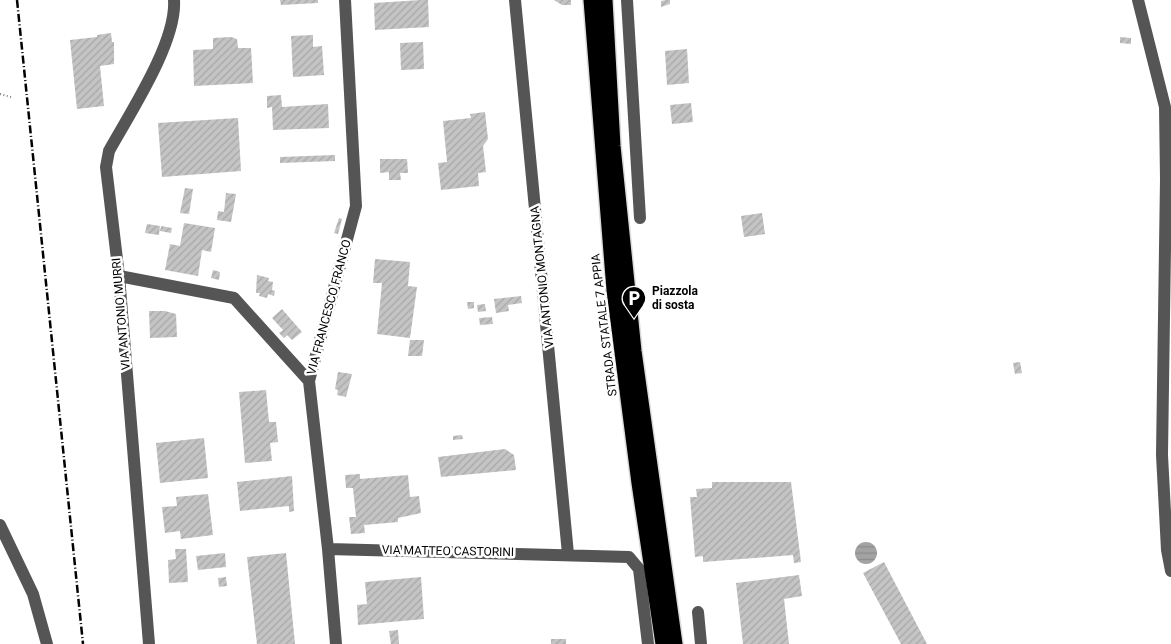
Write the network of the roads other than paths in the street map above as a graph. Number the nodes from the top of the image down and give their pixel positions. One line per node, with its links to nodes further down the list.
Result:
1 (174, 0): 9 (street, VIA ANTONIO MURRI)
2 (346, 0): 10 (street, VIA FRANCESCO FRANCO)
3 (515, 0): 13 (street, VIA ANTONIO MONTAGNA)
4 (591, 0): 20 (highway, STRADA STATALE 7 APPIA)
5 (605, 0): 21 (highway)
6 (627, 0): 8 (street)
7 (1138, 0): 14 (street)
8 (640, 218)
9 (119, 276): 10 (street); 17 (street, VIA ANTONIO MURRI)
10 (308, 381): 12 (street, VIA FRANCESCO FRANCO)
11 (0, 525): 16 (street)
12 (328, 548): 13 (street, VIA MATTEO CASTORINI); 18 (street, VIA FRANCESCO FRANCO)
13 (568, 554): 19 (street, VIA MATTEO CASTORINI)
14 (1171, 571)
15 (698, 612): 22 (street)
16 (47, 644)
17 (149, 644)
18 (336, 644)
19 (648, 644)
20 (662, 644)
21 (675, 644)
22 (701, 644)

